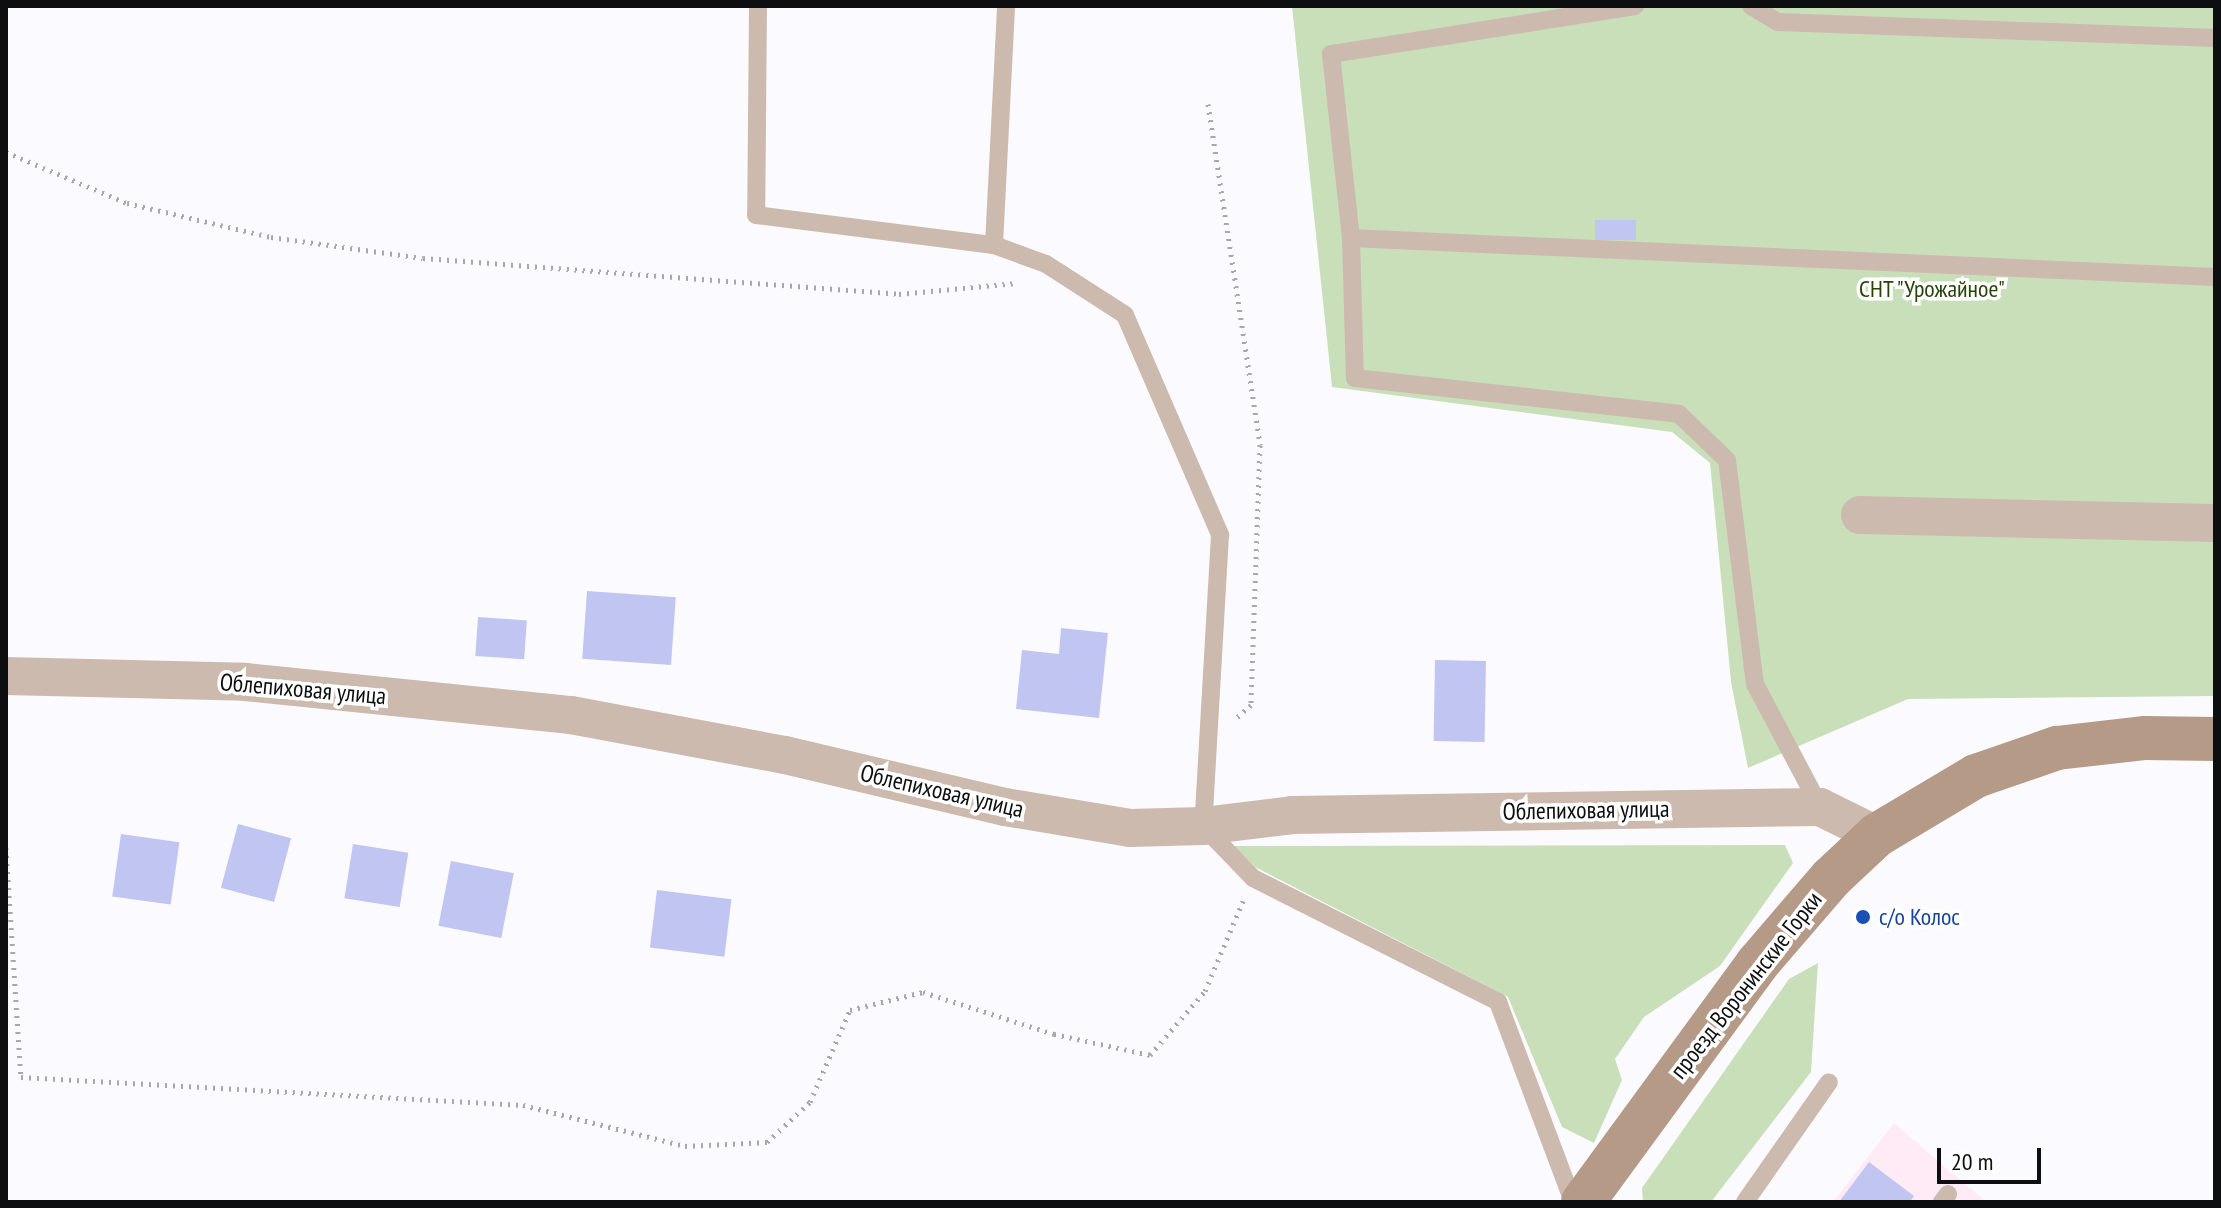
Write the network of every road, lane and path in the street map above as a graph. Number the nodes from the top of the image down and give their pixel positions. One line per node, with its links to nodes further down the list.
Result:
1 (758, 6): 9 (lane)
2 (1006, 6): 9 (lane)
3 (1635, 6): 8 (lane)
4 (1751, 6): 5 (lane)
5 (2215, 38)
6 (1208, 104): 16 (path)
7 (6, 152): 11 (path)
8 (1351, 238): 10 (lane); 17 (lane)
9 (994, 245): 11 (lane)
10 (2215, 277)
11 (1065, 278): 16 (lane)
12 (1860, 515): 13 (street)
13 (2215, 523)
14 (6, 676): 18 (street, Облепиховая улица)
15 (2215, 739): 19 (street, проезд Воронинские Горки)
16 (1210, 741): 18 (lane)
17 (1820, 807): 18 (street, Облепиховая улица); 19 (street, Облепиховая улица)
18 (1203, 826): 21 (lane)
19 (1877, 835): 24 (street, проезд Воронинские Горки)
20 (6, 848): 21 (path)
21 (1253, 878): 23 (lane)
22 (1829, 1082): 25 (lane)
23 (1573, 1202)
24 (1583, 1202)
25 (1745, 1202)

